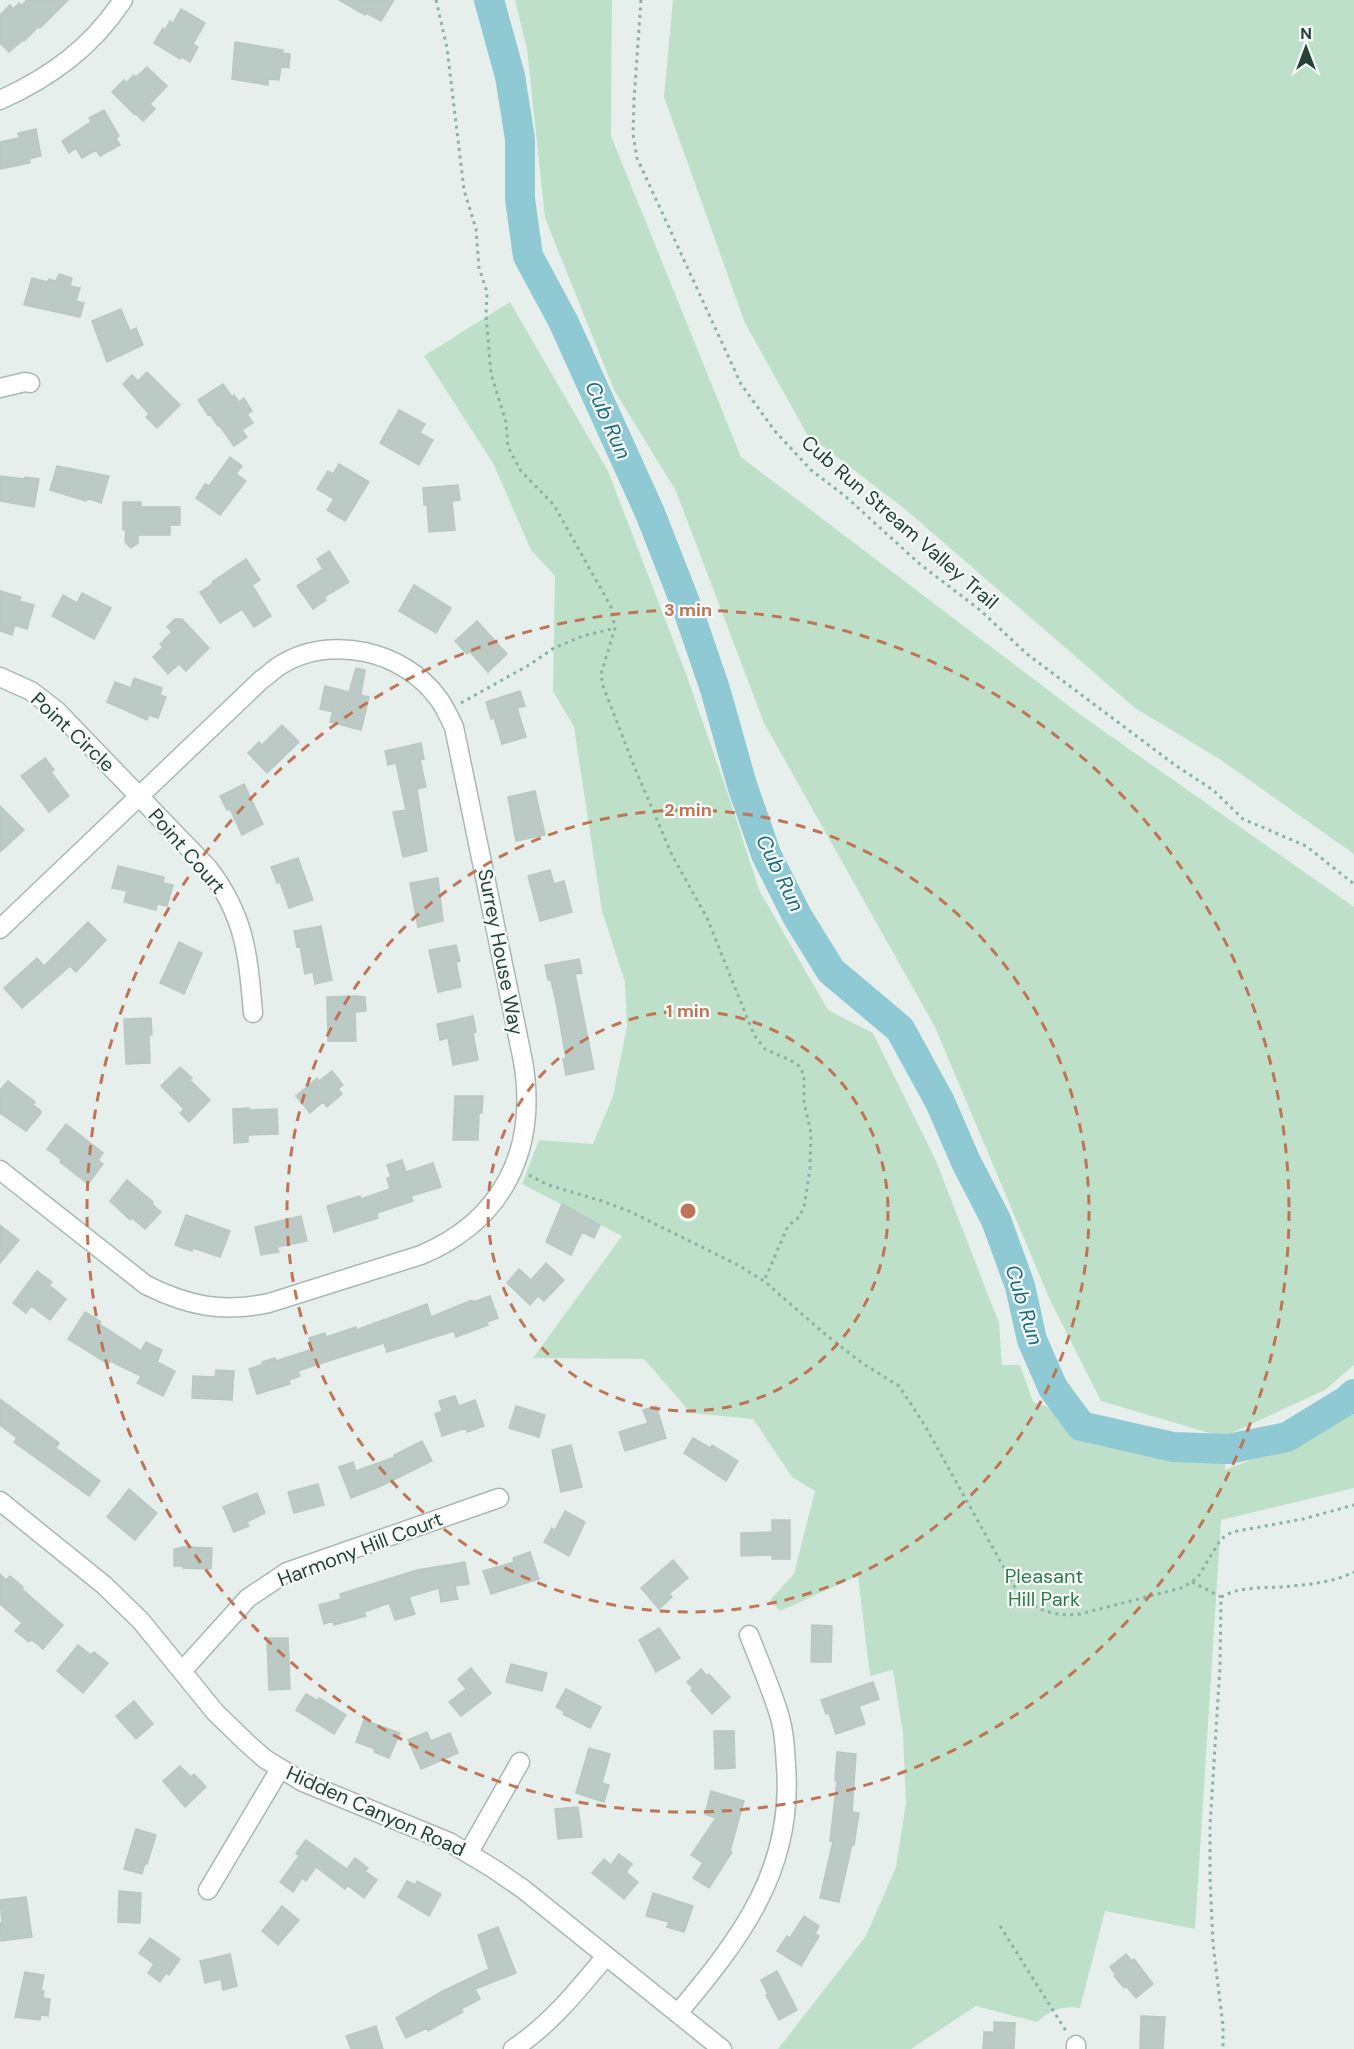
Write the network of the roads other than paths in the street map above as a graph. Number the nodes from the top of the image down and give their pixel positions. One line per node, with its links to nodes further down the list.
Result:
1 (123, 0): 2 (street)
2 (0, 100)
3 (30, 383): 4 (street)
4 (0, 388)
5 (0, 676): 6 (street, Point Circle)
6 (139, 796): 7 (street, Surrey House Way); 8 (street, Point Court); 9 (street, Surrey House Way)
7 (0, 929)
8 (253, 1013)
9 (0, 1170)
10 (499, 1498): 13 (street, Harmony Hill Court)
11 (0, 1501): 13 (street, Hidden Canyon Road)
12 (749, 1635): 19 (street)
13 (183, 1670): 15 (street, Hidden Canyon Road)
14 (520, 1762): 16 (street)
15 (280, 1769): 16 (street, Hidden Canyon Road); 17 (street)
16 (469, 1852): 18 (street, Hidden Canyon Road)
17 (208, 1890)
18 (606, 1956): 19 (street, Hidden Canyon Road); 20 (street)
19 (678, 2013): 21 (street, Hidden Canyon Road)
20 (513, 2049)
21 (722, 2049)

